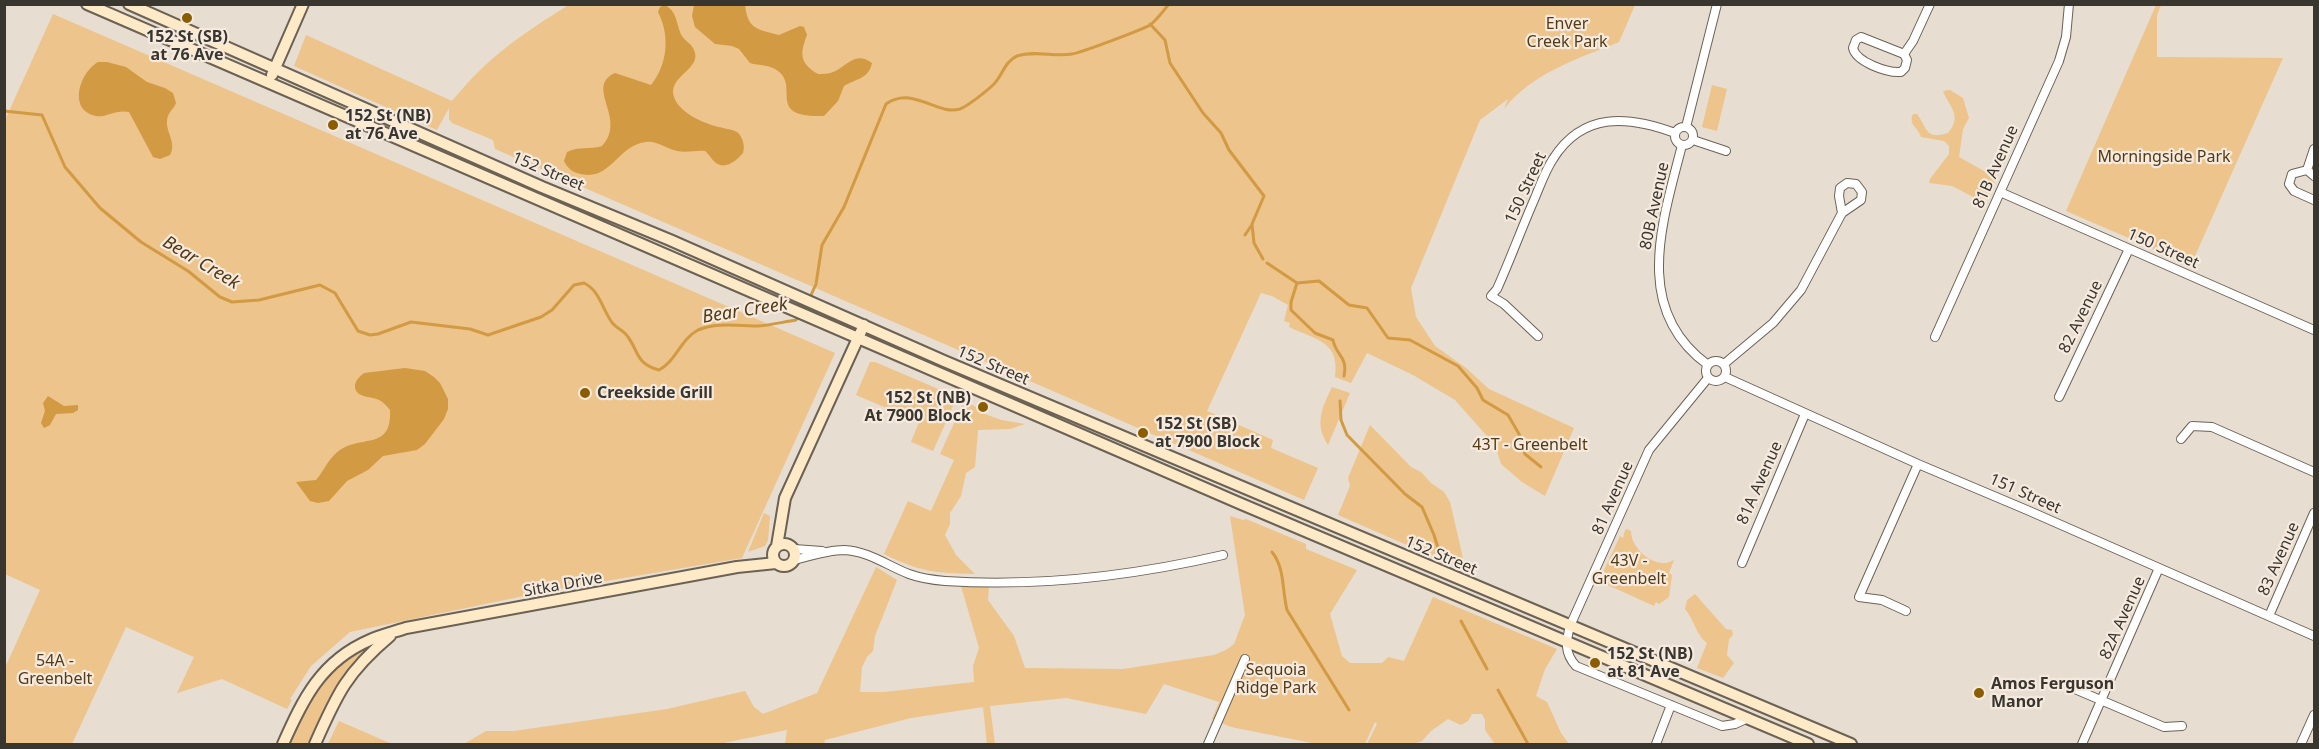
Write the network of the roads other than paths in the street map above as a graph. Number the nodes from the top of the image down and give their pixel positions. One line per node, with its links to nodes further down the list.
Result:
1 (87, 4): 9 (main road, 152 Street)
2 (129, 4): 8 (main road, 152 Street)
3 (303, 4): 8 (main road)
4 (1717, 4): 10 (street)
5 (1930, 4): 7 (street)
6 (2069, 4): 18 (street, 81B Avenue)
7 (1904, 54): 7 (street)
8 (275, 70): 9 (main road); 22 (main road, 152 Street)
9 (268, 83): 26 (main road, 152 Street)
10 (1686, 127): 11 (street); 12 (street)
11 (1675, 133): 13 (street); 24 (street, 150 Street)
12 (1693, 140): 13 (street); 15 (street)
13 (1682, 145): 28 (street, 80B Avenue)
14 (2314, 149): 16 (street)
15 (1726, 151)
16 (2307, 170): 17 (street); 19 (street)
17 (2314, 176)
18 (2000, 192): 21 (street, 150 Street); 25 (street, 81B Avenue)
19 (2314, 200)
20 (1842, 213): 27 (street)
21 (2129, 249): 23 (street, 150 Street); 31 (street, 82 Avenue)
22 (864, 325): 26 (main road); 43 (main road, 152 Street)
23 (2314, 330)
24 (1538, 336)
25 (1935, 338)
26 (857, 339): 37 (main road); 46 (main road, 152 Street)
27 (1724, 364): 28 (street); 29 (street)
28 (1708, 365): 30 (street)
29 (1725, 377): 30 (street); 32 (street, 151 Street)
30 (1708, 378): 43 (street, 81 Avenue)
31 (2059, 397)
32 (1805, 414): 34 (street, 151 Street); 39 (street, 81A Avenue)
33 (2181, 439): 35 (street)
34 (1918, 464): 40 (street, 151 Street); 41 (street)
35 (2314, 472)
36 (2314, 513): 42 (street, 83 Avenue)
37 (784, 552): 38 (street); 44 (main road, Sitka Drive)
38 (1223, 555)
39 (1742, 563)
40 (2159, 568): 42 (street, 151 Street); 49 (street, 82A Avenue)
41 (1906, 611)
42 (2269, 616): 45 (street, 151 Street)
43 (1570, 626): 46 (street, 81 Avenue); 54 (main road, 152 Street)
44 (394, 632): 55 (main road, Sitka Drive); 56 (main road)
45 (2314, 636)
46 (1565, 642): 50 (street); 52 (main road, 152 Street)
47 (1245, 659): 57 (street)
48 (2070, 687): 49 (street)
49 (2102, 700): 53 (street); 61 (street, 82A Avenue)
50 (1671, 705): 52 (street); 58 (street)
51 (2314, 715): 62 (street)
52 (1748, 718): 59 (main road, 152 Street)
53 (2182, 726)
54 (1827, 740): 60 (main road, 152 Street)
55 (283, 744)
56 (315, 744)
57 (1208, 744)
58 (1656, 744)
59 (1808, 744)
60 (1851, 744)
61 (2082, 744)
62 (2301, 744)

